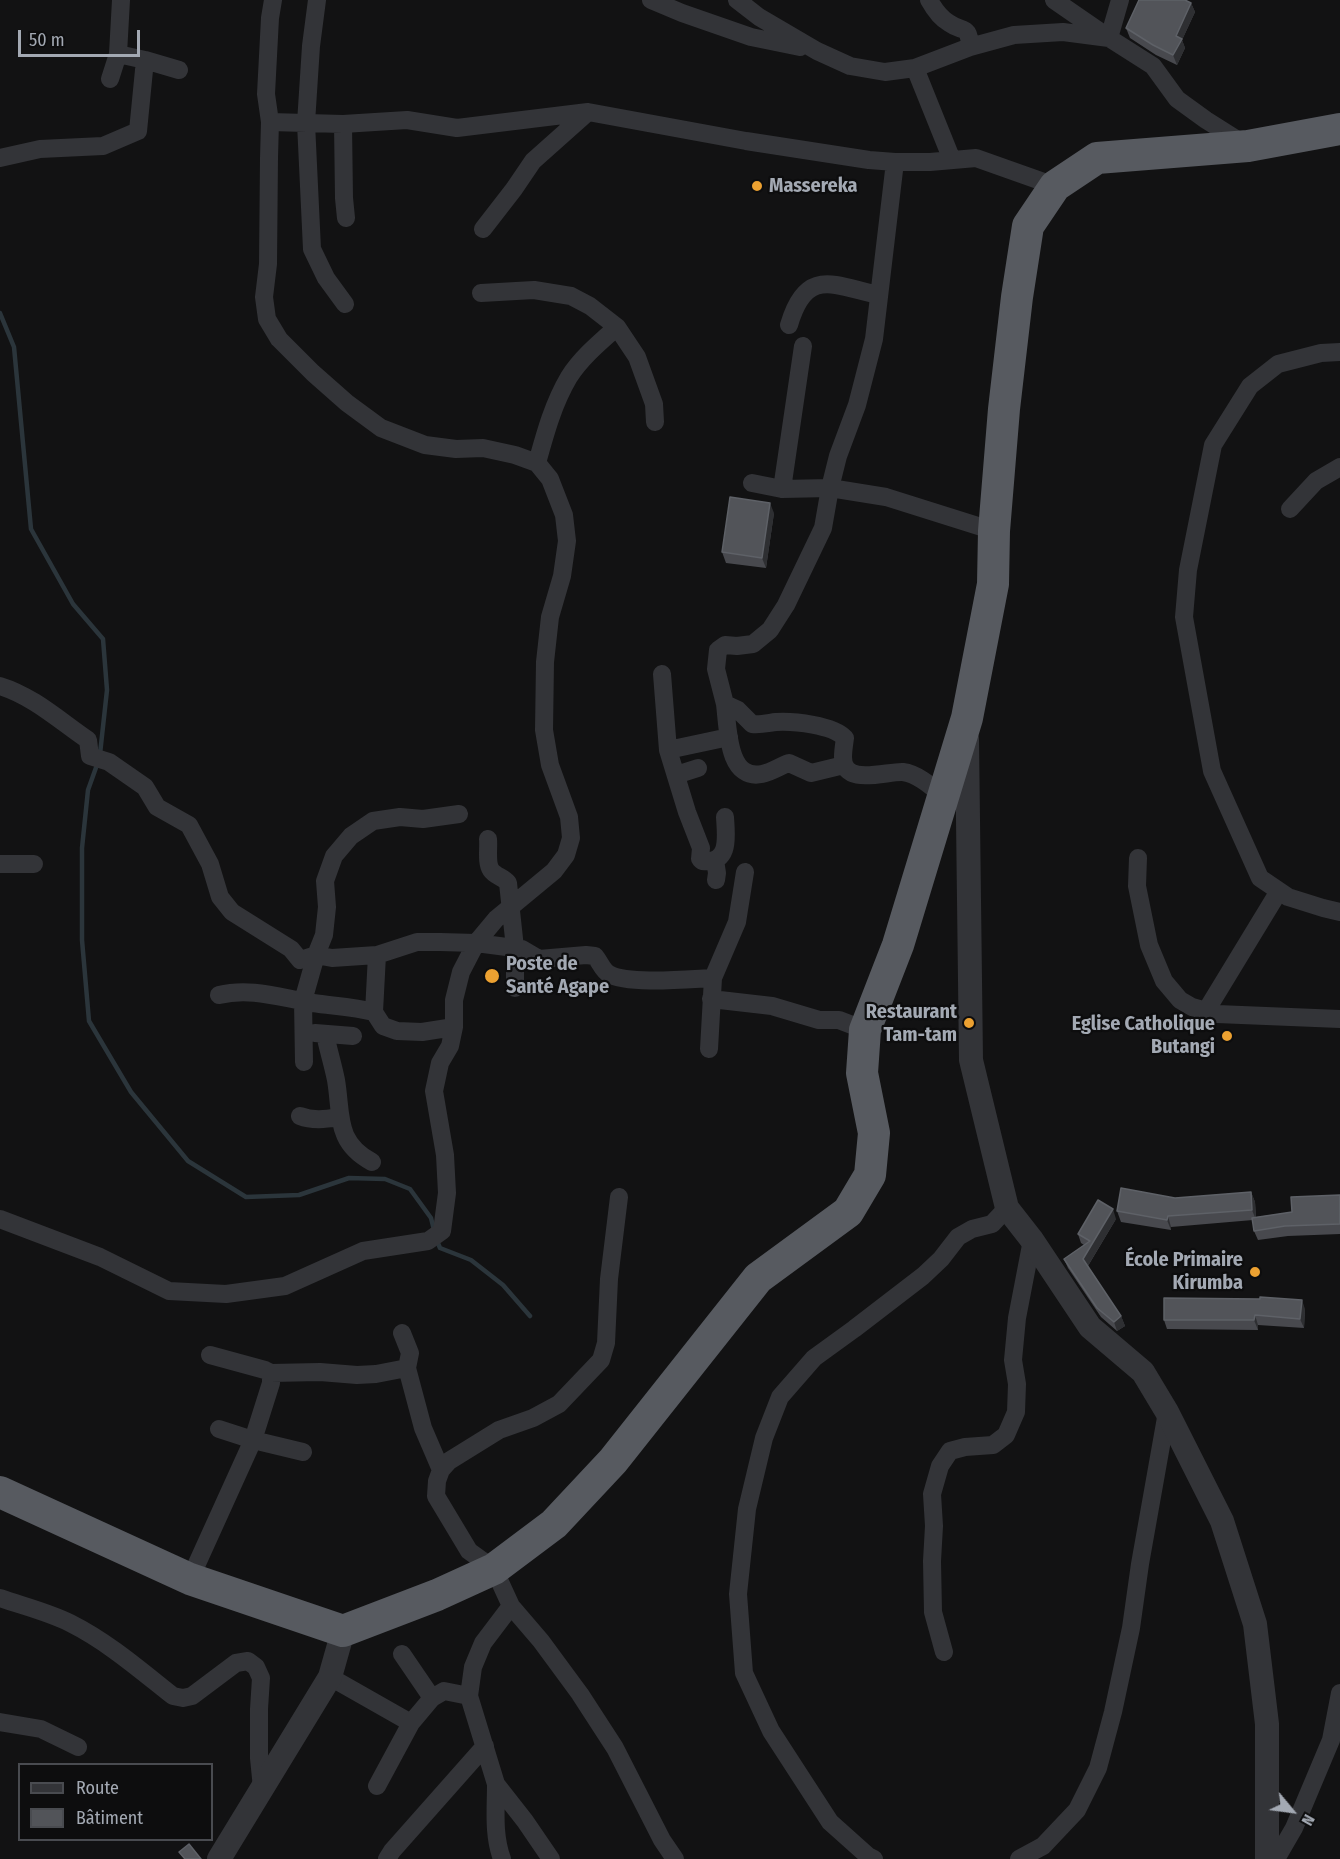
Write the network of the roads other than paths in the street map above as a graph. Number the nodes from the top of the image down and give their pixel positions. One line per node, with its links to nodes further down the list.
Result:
1 (121, 0): 12 (street)
2 (273, 0): 18 (street)
3 (317, 0): 19 (street)
4 (651, 0): 11 (street)
5 (737, 0): 11 (street)
6 (929, 0): 10 (street)
7 (1054, 0): 9 (street)
8 (1120, 0): 9 (street)
9 (1109, 38): 10 (street); 22 (street)
10 (970, 47): 14 (street)
11 (817, 51): 14 (street)
12 (118, 54): 13 (street); 16 (street)
13 (145, 60): 15 (street); 23 (street)
14 (915, 68): 24 (street)
15 (179, 70)
16 (110, 80)
17 (588, 112): 20 (street); 25 (street); 28 (street)
18 (270, 122): 19 (street); 37 (street)
19 (306, 123): 20 (street); 31 (street)
20 (343, 124): 27 (street)
21 (1340, 129): 22 (highway)
22 (1248, 146): 26 (highway)
23 (0, 158)
24 (952, 160): 25 (street); 26 (street)
25 (895, 162): 30 (street)
26 (1055, 186): 43 (highway)
27 (346, 218)
28 (483, 229)
29 (481, 293): 33 (street)
30 (878, 295): 32 (street); 40 (street)
31 (345, 304)
32 (789, 324)
33 (617, 327): 36 (street); 37 (street)
34 (803, 346): 41 (street)
35 (1340, 351): 63 (street)
36 (655, 422)
37 (537, 464): 64 (street)
38 (1340, 467): 42 (street)
39 (752, 483): 41 (street)
40 (830, 488): 41 (street); 43 (street); 46 (street)
41 (782, 489)
42 (1290, 508)
43 (994, 531): 47 (highway)
44 (662, 674): 49 (street)
45 (0, 686): 68 (street)
46 (725, 704): 48 (street); 50 (street)
47 (967, 718): 53 (highway); 89 (street)
48 (729, 736): 49 (street); 50 (street)
49 (668, 750): 52 (street)
50 (844, 765): 53 (street)
51 (698, 768): 52 (street)
52 (676, 775): 58 (street)
53 (943, 796): 79 (highway)
54 (459, 814): 68 (street)
55 (725, 817): 58 (street)
56 (488, 838): 64 (street)
57 (1138, 858): 75 (street)
58 (715, 860): 62 (street)
59 (0, 864): 60 (street)
60 (34, 864)
61 (746, 872): 70 (street)
62 (716, 880)
63 (1279, 891): 65 (street); 75 (street)
64 (512, 908): 66 (street); 67 (street)
65 (1340, 912)
66 (476, 943): 67 (street); 69 (street); 78 (street)
67 (515, 948): 70 (street); 71 (street)
68 (316, 955): 69 (street); 74 (street)
69 (376, 955): 76 (street)
70 (713, 978): 73 (street)
71 (514, 988)
72 (219, 995): 74 (street)
73 (711, 999): 79 (street); 83 (street)
74 (303, 1001): 76 (street); 80 (street)
75 (1206, 1011): 77 (street)
76 (374, 1012): 78 (street)
77 (1340, 1019)
78 (454, 1027): 90 (street)
79 (866, 1030): 102 (highway)
80 (304, 1032): 81 (street); 84 (street)
81 (325, 1034): 82 (street); 86 (street)
82 (353, 1036)
83 (709, 1049)
84 (304, 1062)
85 (300, 1116): 86 (street)
86 (340, 1117): 87 (street)
87 (372, 1162)
88 (619, 1197): 100 (street)
89 (1007, 1209): 91 (street); 125 (street)
90 (0, 1219)
91 (1032, 1240): 96 (street); 107 (street)
92 (402, 1333): 94 (street)
93 (210, 1354): 95 (street)
94 (407, 1368): 95 (street); 100 (street)
95 (271, 1373): 98 (street)
96 (1167, 1412): 126 (street); 127 (street)
97 (219, 1430): 98 (street)
98 (253, 1440): 99 (street); 103 (street)
99 (303, 1452)
100 (441, 1470): 102 (street)
101 (0, 1492): 103 (highway)
102 (494, 1569): 105 (street); 106 (highway)
103 (190, 1579): 106 (highway)
104 (0, 1598): 119 (street)
105 (511, 1606): 111 (street); 124 (street)
106 (343, 1631): 109 (street)
107 (944, 1652)
108 (402, 1654): 112 (street)
109 (330, 1677): 114 (street); 119 (street)
110 (1340, 1693): 128 (street)
111 (469, 1696): 112 (street); 115 (street)
112 (432, 1698): 114 (street)
113 (0, 1722): 116 (street)
114 (411, 1723): 118 (street)
115 (485, 1746): 117 (street); 121 (street)
116 (78, 1748)
117 (496, 1784): 122 (street); 123 (street)
118 (377, 1786)
119 (262, 1788): 120 (street)
120 (219, 1859)
121 (387, 1859)
122 (502, 1859)
123 (551, 1859)
124 (675, 1859)
125 (874, 1859)
126 (1019, 1859)
127 (1267, 1859)
128 (1276, 1859)

